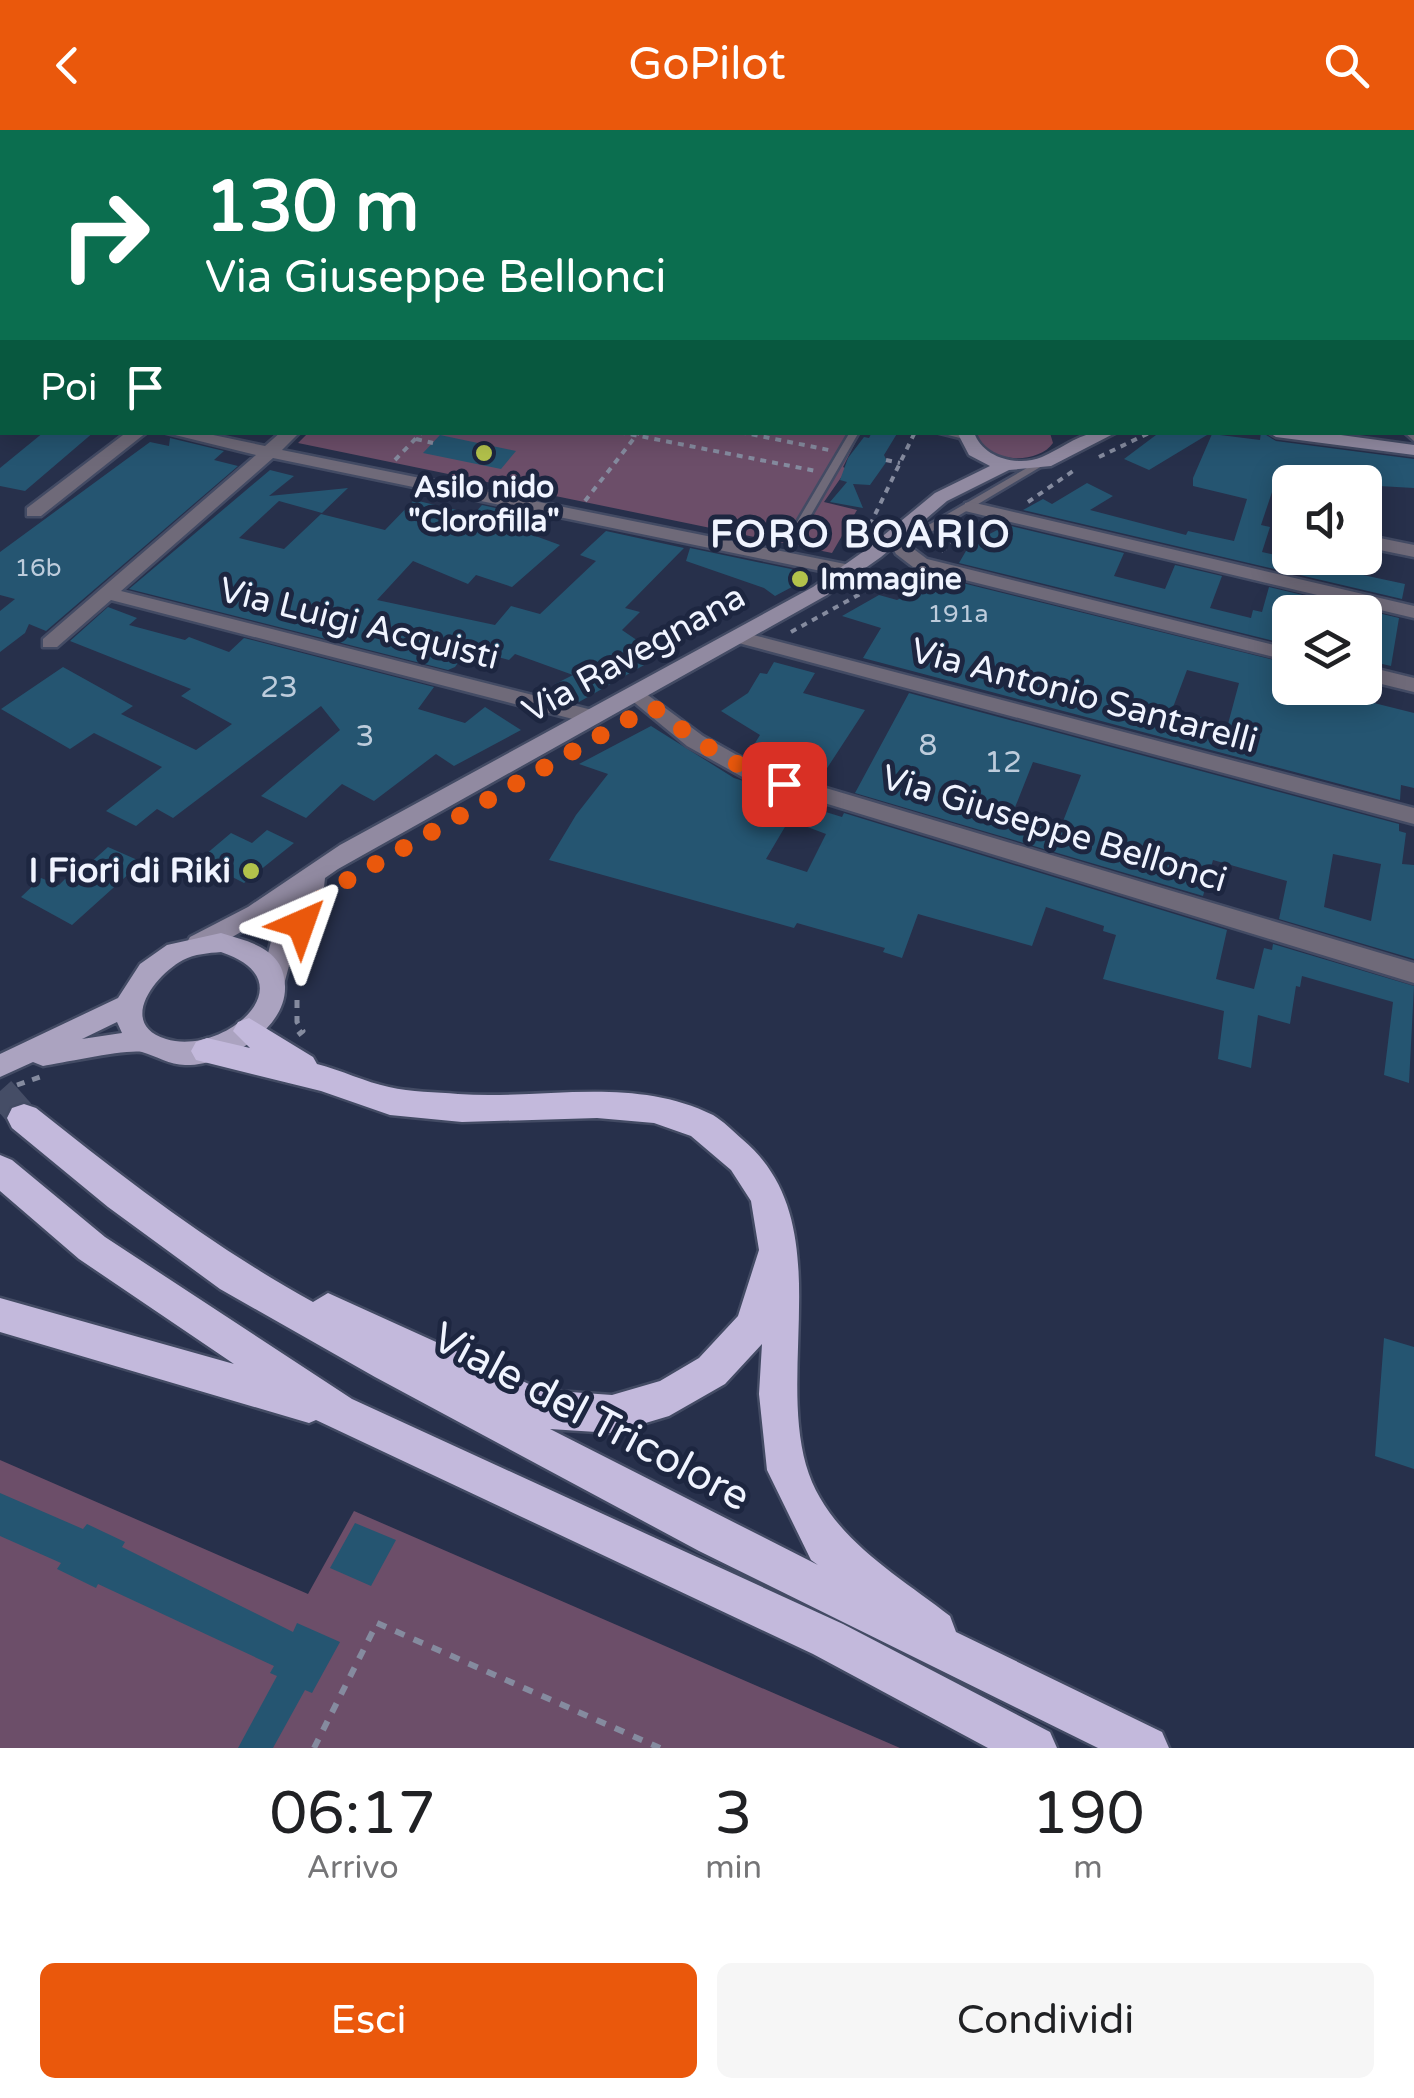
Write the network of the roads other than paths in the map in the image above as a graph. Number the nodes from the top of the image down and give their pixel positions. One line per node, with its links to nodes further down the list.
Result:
1 (135, 435): 15 (street)
2 (188, 435): 9 (street)
3 (288, 435): 9 (street)
4 (852, 435): 16 (lane)
5 (1094, 435): 8 (main road)
6 (1299, 435): 10 (main road)
7 (966, 438): 12 (main road); 13 (main road, Via Ravegnana)
8 (1062, 441): 11 (main road)
9 (271, 450): 20 (street); 21 (street)
10 (1414, 450)
11 (1042, 463): 12 (main road); 14 (lane)
12 (1007, 464): 13 (main road, Via Ravegnana)
13 (941, 498): 17 (main road, Via Ravegnana)
14 (970, 507): 17 (lane); 22 (street)
15 (34, 512)
16 (795, 534)
17 (895, 535): 20 (main road, Via Ravegnana); 25 (street)
18 (1382, 544): 19 (street)
19 (1414, 551)
20 (850, 571): 23 (main road, Via Ravegnana)
21 (110, 594): 24 (street); 29 (street, Via Luigi Acquisti)
22 (1414, 612)
23 (738, 638): 28 (main road, Via Ravegnana); 30 (street, Via Antonio Santarelli)
24 (50, 643)
25 (1272, 651)
26 (1382, 677): 27 (street)
27 (1414, 685)
28 (637, 694): 29 (main road, Via Ravegnana); 33 (street, Via Giuseppe Bellonci)
29 (592, 717): 31 (main road, Via Ravegnana)
30 (1414, 816)
31 (348, 851): 32 (main road, Via Ravegnana); 34 (main road, Via Ravegnana)
32 (199, 944): 34 (main road); 35 (main road)
33 (1414, 972)
34 (286, 988): 36 (main road)
35 (128, 1005): 37 (main road); 40 (main road)
36 (249, 1031): 38 (main road); 39 (highway)
37 (142, 1041): 38 (main road); 40 (main road)
38 (207, 1051): 39 (highway)
39 (321, 1078): 42 (highway)
40 (15, 1082): 43 (highway, Viale del Tricolore)
41 (0, 1170): 45 (highway)
42 (778, 1250): 43 (highway); 46 (highway)
43 (234, 1277): 46 (highway, Viale del Tricolore)
44 (0, 1315): 45 (highway)
45 (338, 1412): 47 (highway)
46 (985, 1670): 48 (highway, Viale del Tricolore)
47 (1034, 1748)
48 (1146, 1748)

